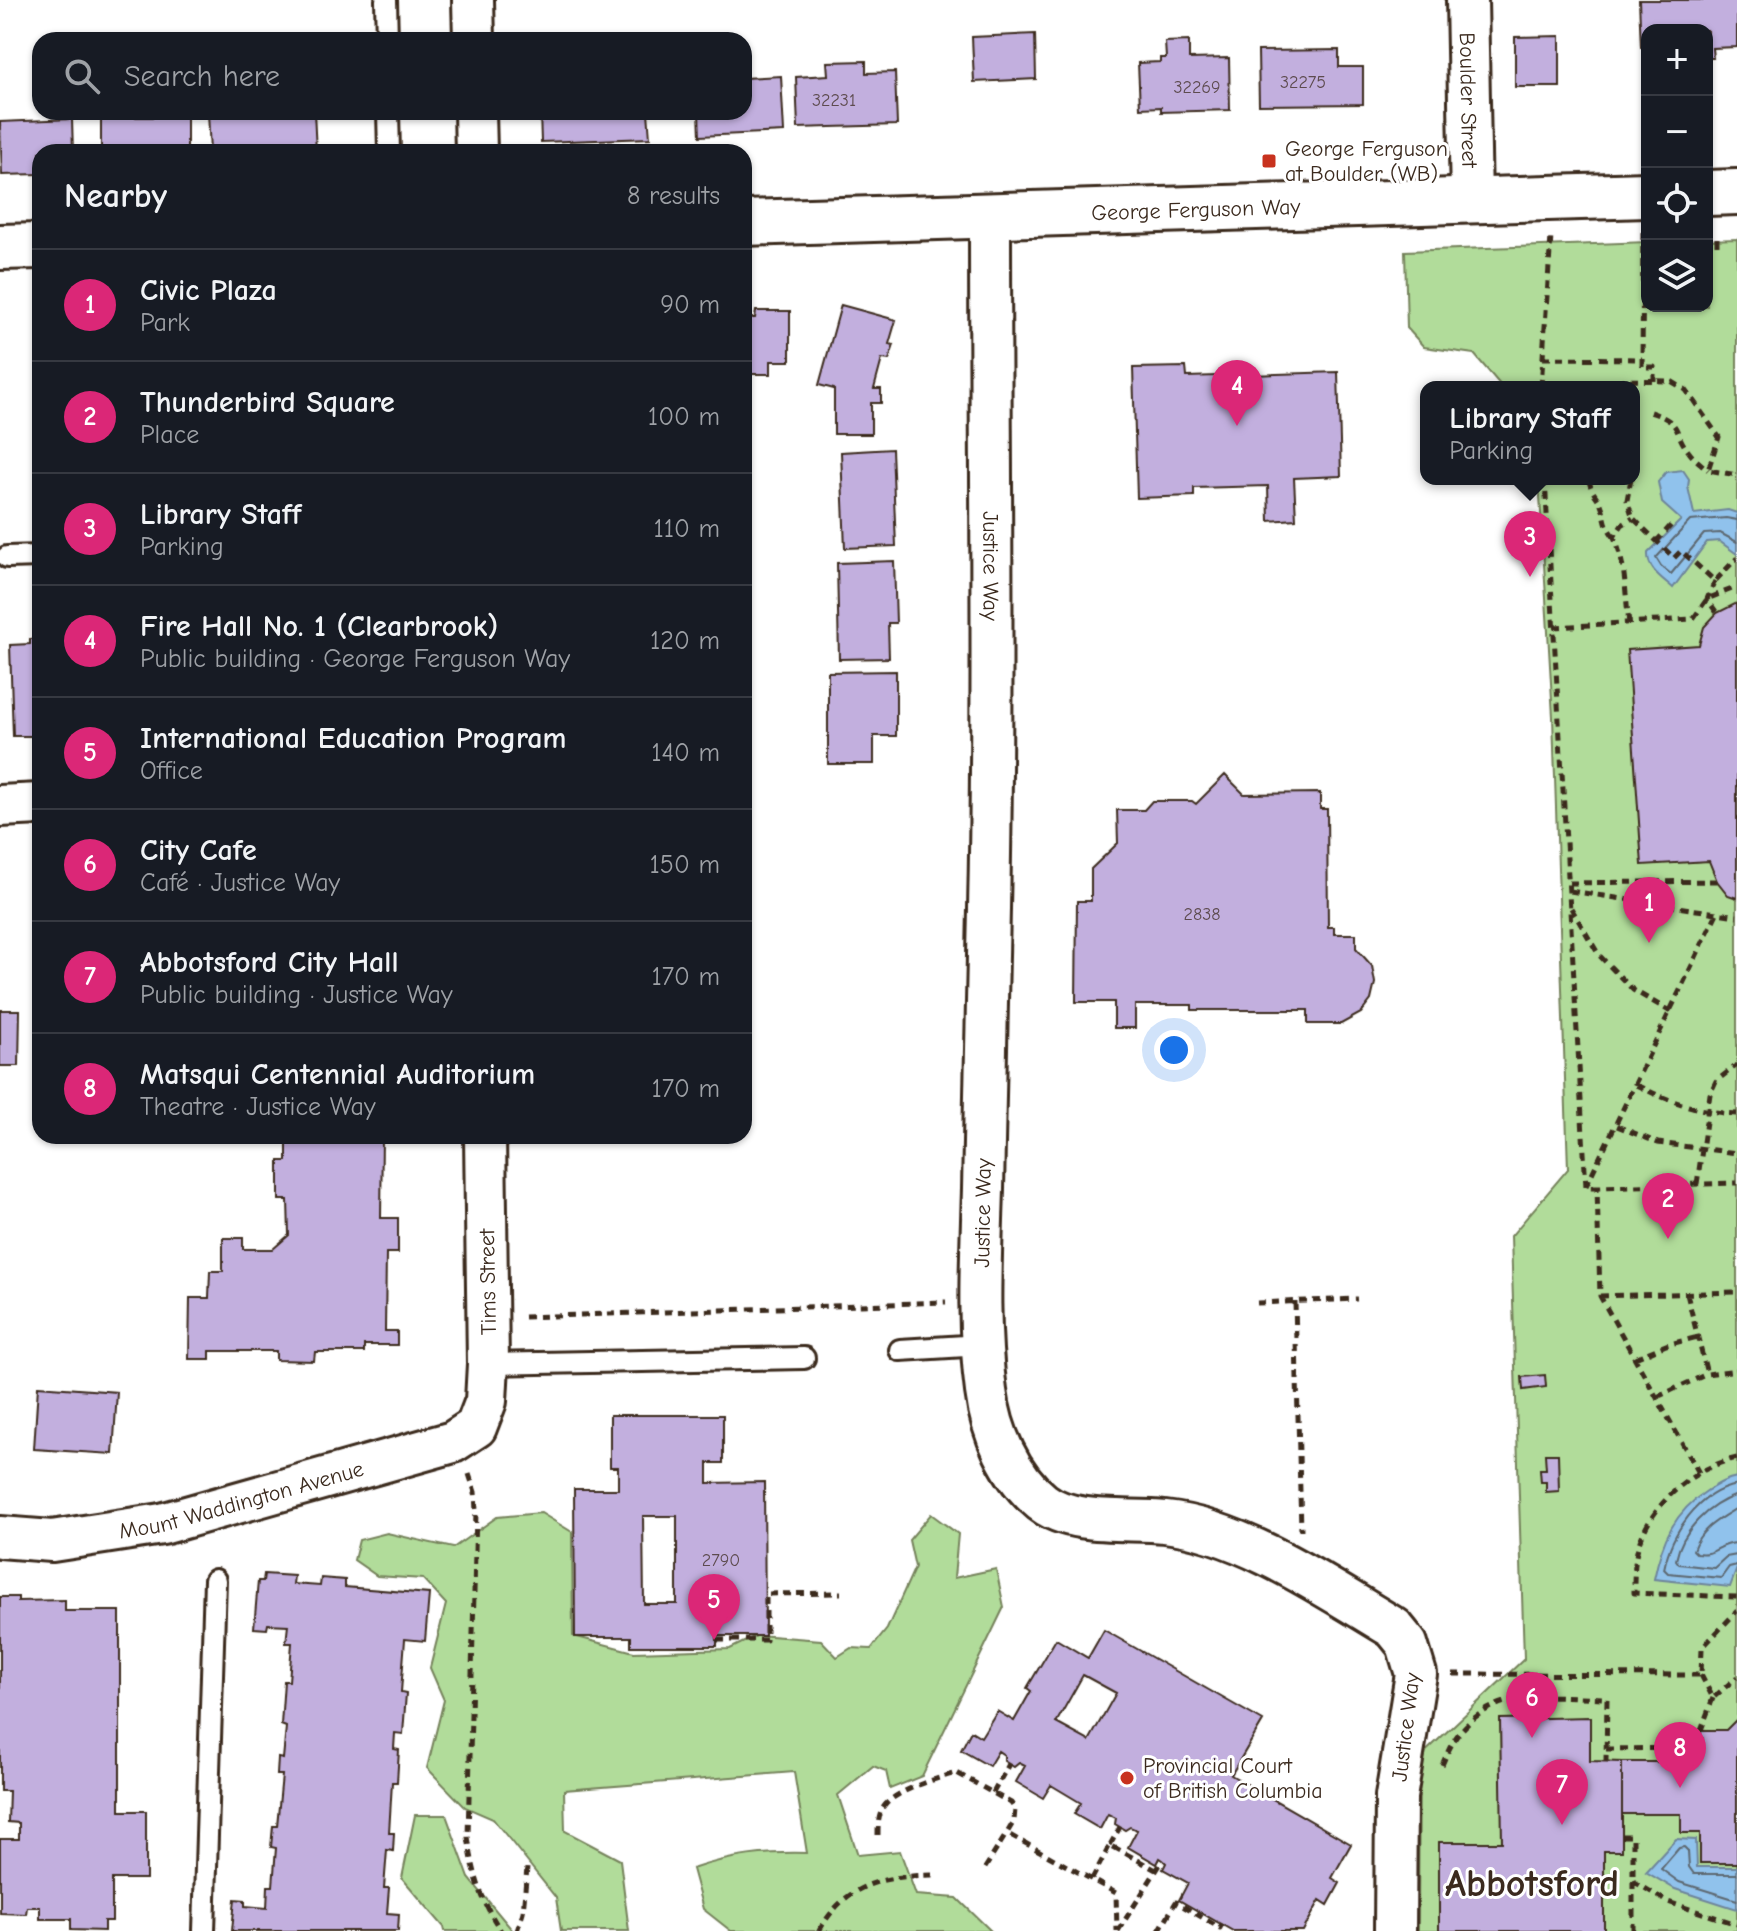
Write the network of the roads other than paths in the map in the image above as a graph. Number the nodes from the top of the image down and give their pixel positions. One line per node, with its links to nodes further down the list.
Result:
1 (386, 0): 4 (lane)
2 (473, 0): 5 (street)
3 (1467, 0): 13 (street, Boulder Street)
4 (387, 32)
5 (474, 32)
6 (388, 120): 8 (lane)
7 (475, 120): 9 (street)
8 (389, 144)
9 (476, 144)
10 (1737, 192): 11 (main road)
11 (1713, 193)
12 (1641, 195): 13 (main road, George Ferguson Way)
13 (1471, 201): 14 (main road, George Ferguson Way)
14 (990, 216): 15 (main road, George Ferguson Way); 23 (street, Justice Way)
15 (752, 223)
16 (32, 246): 17 (main road)
17 (0, 247)
18 (32, 556): 19 (lane)
19 (7, 557)
20 (32, 804): 21 (street)
21 (0, 806)
22 (485, 1144): 26 (street, Tims Street)
23 (982, 1345): 24 (lane); 31 (street, Justice Way)
24 (900, 1350)
25 (804, 1358): 26 (lane)
26 (488, 1364): 27 (street, Tims Street)
27 (476, 1427): 28 (street, Mount Waddington Avenue)
28 (0, 1537)
29 (215, 1580): 30 (lane)
30 (204, 1931)
31 (1395, 1931)

